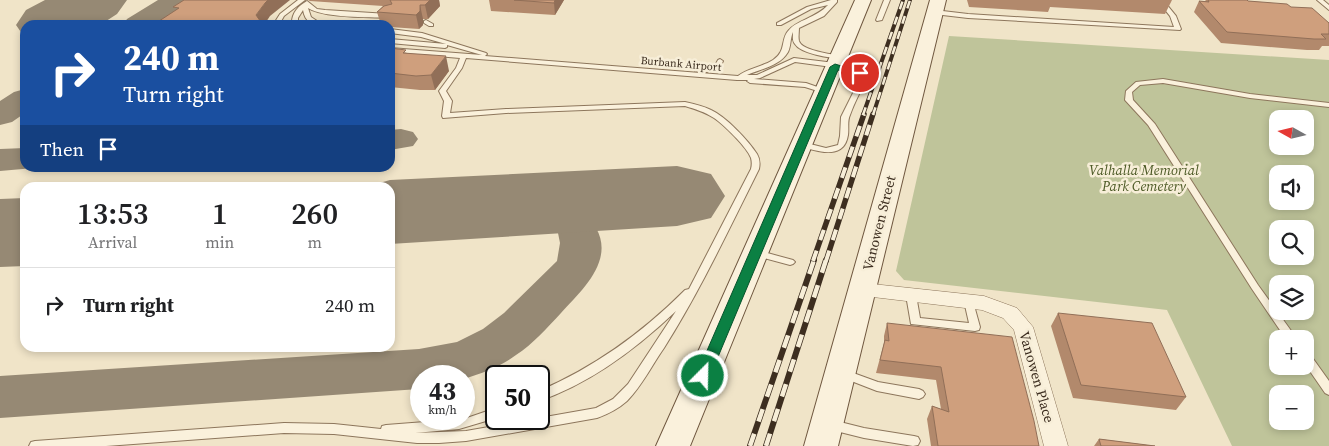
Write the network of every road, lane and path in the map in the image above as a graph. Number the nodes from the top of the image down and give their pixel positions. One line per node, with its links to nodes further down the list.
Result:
1 (863, 0): 23 (main road)
2 (887, 0): 14 (lane)
3 (1160, 0): 8 (lane)
4 (1320, 0): 9 (lane)
5 (306, 1): 10 (lane); 11 (lane); 12 (lane); 13 (lane)
6 (834, 1): 7 (lane); 16 (lane)
7 (819, 3): 15 (lane)
8 (936, 6): 32 (main road, Vanowen Street)
9 (1329, 8)
10 (391, 16)
11 (279, 20)
12 (295, 20)
13 (309, 20)
14 (879, 20)
15 (779, 24)
16 (796, 28): 23 (lane); 25 (lane, Burbank Airport)
17 (395, 32): 20 (lane, Burbank Airport)
18 (395, 42): 20 (lane, Burbank Airport)
19 (395, 50): 20 (lane, Burbank Airport)
20 (464, 52): 21 (lane, Burbank Airport); 31 (lane)
21 (492, 58): 24 (lane, Burbank Airport)
22 (720, 61): 24 (lane)
23 (836, 63): 25 (lane); 26 (main road); 28 (lane)
24 (642, 70): 25 (lane, Burbank Airport)
25 (738, 78): 26 (lane)
26 (824, 91): 28 (main road)
27 (1329, 105): 35 (lane)
28 (802, 144): 29 (main road)
29 (755, 253): 30 (lane); 46 (main road)
30 (790, 262)
31 (700, 279): 39 (lane); 43 (lane)
32 (863, 290): 33 (street, Vanowen Place); 37 (main road, Vanowen Street)
33 (911, 295): 34 (street, Vanowen Place); 34 (lane)
34 (970, 301): 47 (street, Vanowen Place)
35 (1286, 330)
36 (1314, 369): 38 (lane)
37 (840, 372): 40 (lane); 42 (main road, Vanowen Street)
38 (1329, 390)
39 (550, 391)
40 (919, 394)
41 (485, 416): 43 (lane)
42 (824, 435): 44 (lane)
43 (417, 438): 45 (lane)
44 (914, 441)
45 (34, 446)
46 (673, 446)
47 (1056, 446)

